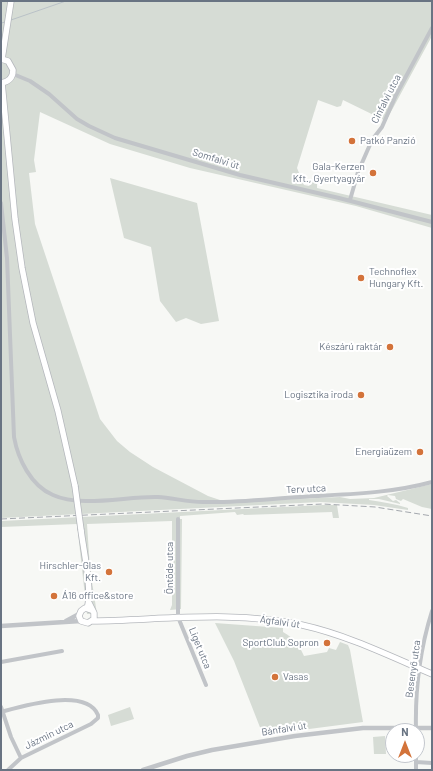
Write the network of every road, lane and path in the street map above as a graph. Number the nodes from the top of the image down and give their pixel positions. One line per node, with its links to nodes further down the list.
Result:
1 (11, 1): 3 (main road)
2 (432, 28): 6 (street, Cinfalvi utca)
3 (2, 59): 4 (main road)
4 (13, 74): 5 (main road); 6 (street, Somfalvi út)
5 (2, 83): 11 (main road, bridge)
6 (350, 200): 8 (street, Somfalvi út)
7 (1, 203): 9 (street, Terv utca)
8 (432, 222)
9 (432, 482)
10 (178, 519): 14 (street, Öntöde utca)
11 (89, 607): 13 (main road); 15 (main road)
12 (432, 610): 21 (street, Besenyő utca)
13 (79, 614): 16 (main road); 17 (street)
14 (178, 617): 15 (main road, Ágfalvi út); 21 (main road, Ágfalvi út); 23 (street, Liget utca)
15 (93, 618): 16 (main road)
16 (81, 622): 17 (street)
17 (63, 623): 18 (street)
18 (1, 626)
19 (62, 651): 20 (street)
20 (1, 662)
21 (419, 669): 22 (main road, Ágfalvi út); 25 (street, Besenyő utca)
22 (432, 674)
23 (206, 685)
24 (1, 710): 27 (street); 27 (street, Jázmin utca)
25 (416, 723)
26 (385, 728): 29 (street, Bánfalvi út)
27 (21, 758): 28 (street, Jázmin utca)
28 (8, 770)
29 (143, 770)

